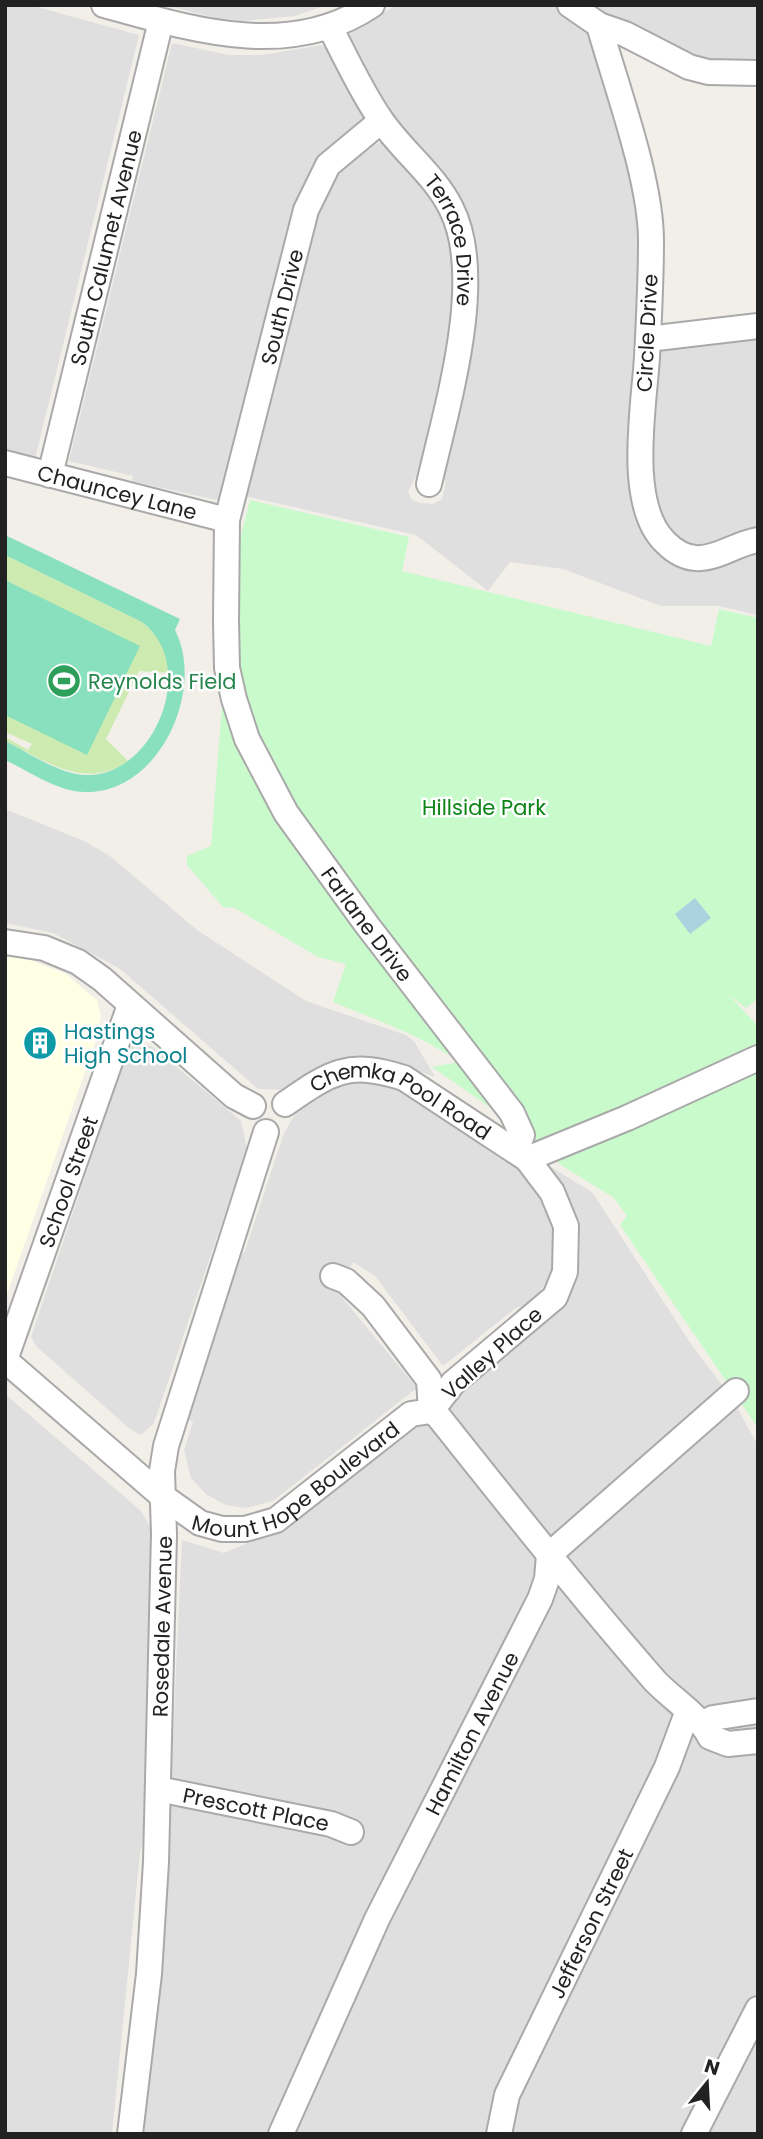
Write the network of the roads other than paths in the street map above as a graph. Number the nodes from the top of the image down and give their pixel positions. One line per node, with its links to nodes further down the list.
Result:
1 (372, 5): 6 (street)
2 (570, 5): 5 (street)
3 (111, 6): 4 (street)
4 (161, 21): 6 (street); 12 (street, South Calumet Avenue)
5 (598, 25): 7 (street); 10 (street, Circle Drive)
6 (330, 27): 8 (street, Terrace Drive)
7 (758, 73)
8 (382, 121): 13 (street, Terrace Drive); 14 (street, South Drive)
9 (758, 326): 10 (street)
10 (648, 339): 15 (street, Circle Drive)
11 (5, 464): 12 (street, Chauncey Lane)
12 (50, 475): 14 (street, Chauncey Lane)
13 (429, 484)
14 (227, 520): 22 (street, Farlane Drive)
15 (758, 540)
16 (5, 942): 17 (street)
17 (130, 1005): 20 (street); 24 (street, School Street)
18 (758, 1058): 22 (street)
19 (285, 1104): 20 (street); 21 (street); 22 (street, Chemka Pool Road)
20 (253, 1106): 21 (street)
21 (266, 1132): 27 (street, Rosedale Avenue)
22 (521, 1155): 26 (street, Valley Place)
23 (333, 1276): 26 (street)
24 (5, 1360): 27 (street, Mount Hope Boulevard)
25 (736, 1391): 28 (street)
26 (430, 1411): 27 (street, Mount Hope Boulevard); 28 (street, Mount Hope Boulevard)
27 (162, 1496): 32 (street, Rosedale Avenue)
28 (549, 1555): 30 (street, Mount Hope Boulevard); 36 (street, Hamilton Avenue)
29 (758, 1711): 30 (street)
30 (695, 1718): 31 (street, Mount Hope Boulevard); 37 (street, Jefferson Street)
31 (758, 1741)
32 (158, 1789): 33 (street, Prescott Place); 35 (street, Rosedale Avenue)
33 (351, 1832)
34 (758, 2009): 38 (street)
35 (130, 2134)
36 (281, 2134)
37 (499, 2134)
38 (694, 2134)

